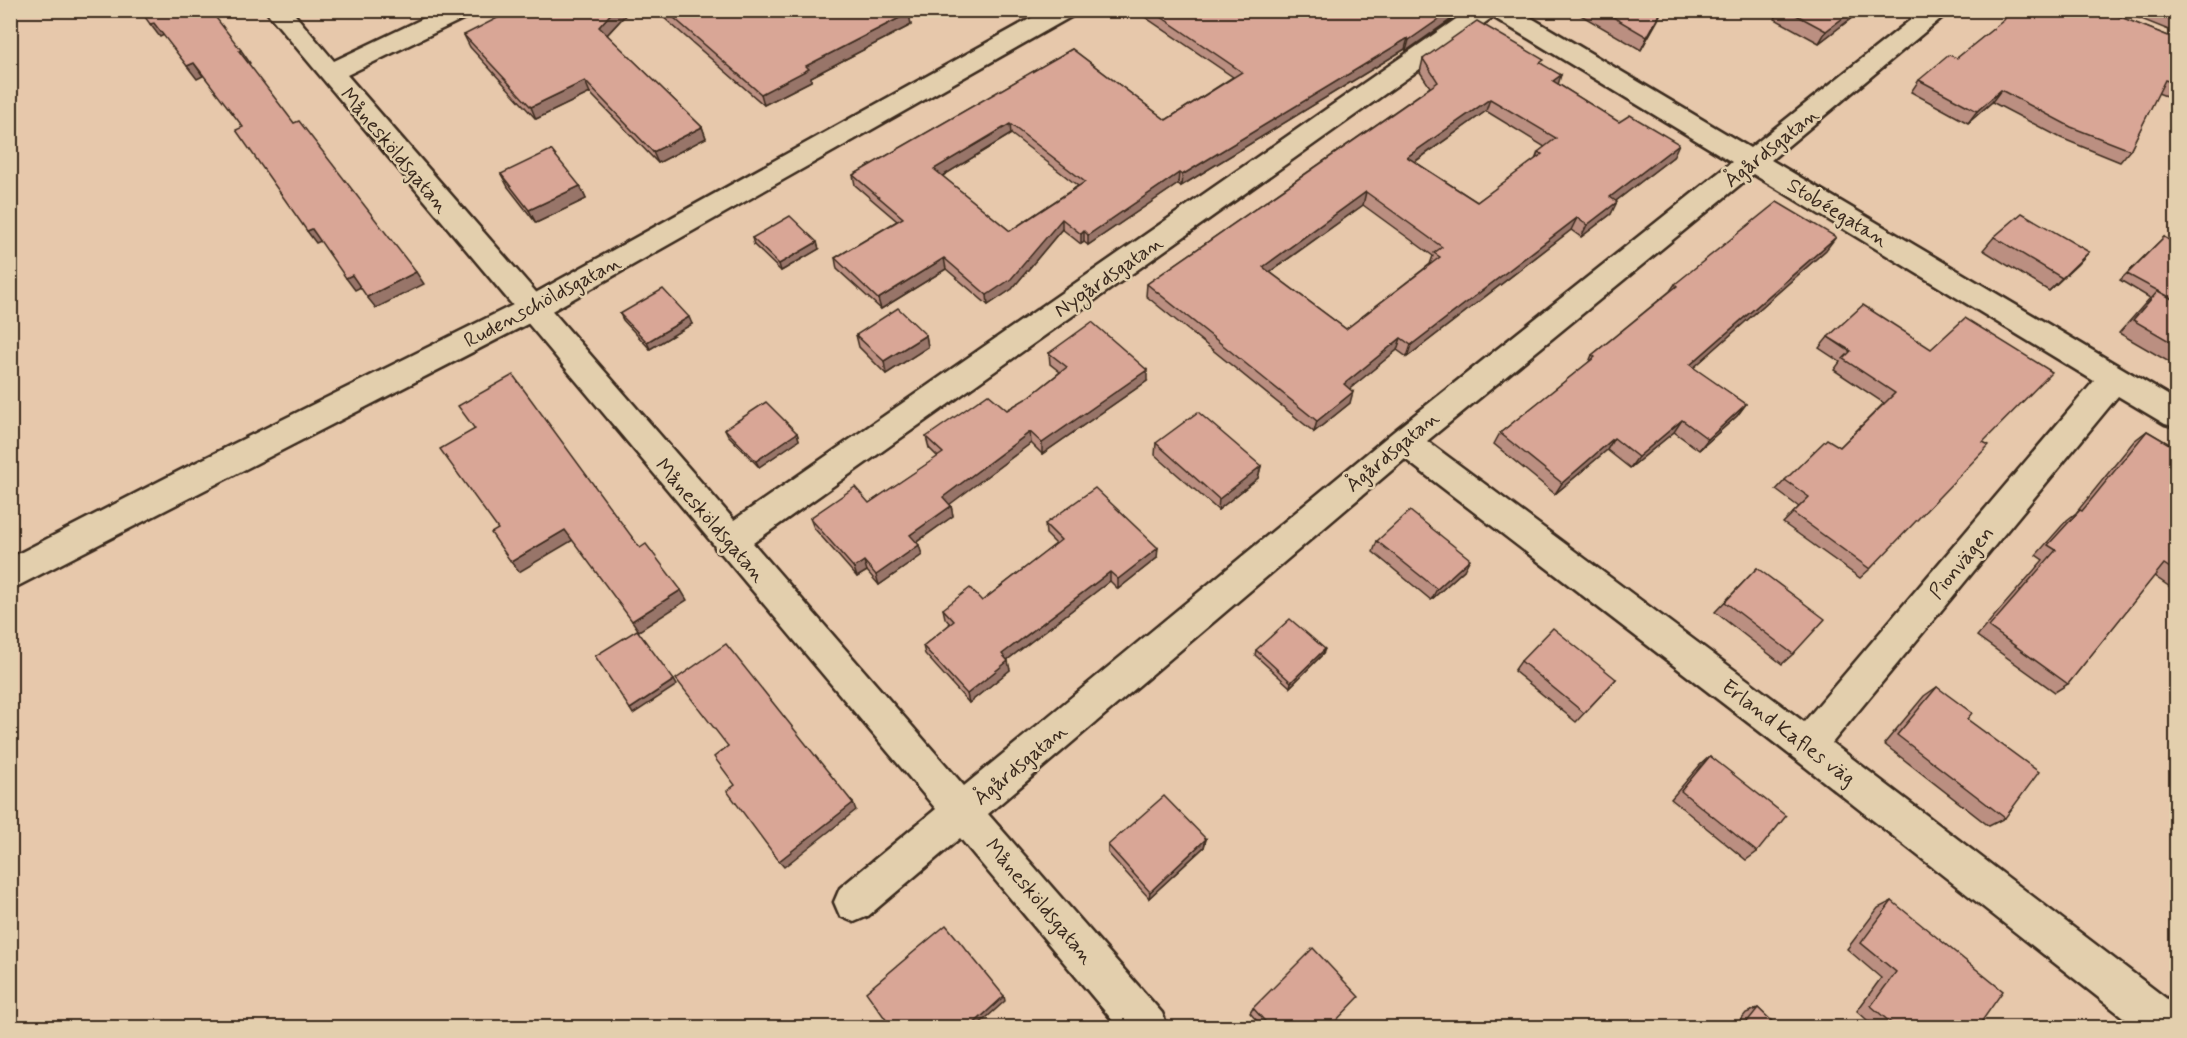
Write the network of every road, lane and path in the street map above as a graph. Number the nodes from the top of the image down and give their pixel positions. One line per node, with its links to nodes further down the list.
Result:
1 (277, 10): 7 (street, Månesköldsgatan)
2 (462, 10): 7 (street)
3 (1065, 10): 9 (street, Rudenschöldsgatan)
4 (1486, 10): 13 (street, Nygårdsgatan)
5 (1500, 10): 8 (street, Stobéegatan)
6 (1939, 10): 8 (street, Ågårdsgatan)
7 (330, 73): 9 (street, Månesköldsgatan)
8 (1753, 161): 10 (street, Stobéegatan); 12 (street, Ågårdsgatan)
9 (531, 309): 13 (street, Månesköldsgatan); 14 (street, Rudenschöldsgatan)
10 (2115, 378): 11 (street, Stobéegatan); 15 (street, Pionvägen)
11 (2176, 415)
12 (1404, 441): 15 (street, Erland Kafles väg); 16 (street, Ågårdsgatan)
13 (729, 542): 16 (street, Månesköldsgatan)
14 (10, 575)
15 (1807, 746): 19 (street, Erland Kafles väg)
16 (963, 811): 17 (street, Ågårdsgatan); 18 (street, Månesköldsgatan)
17 (854, 902)
18 (1147, 1028)
19 (2171, 1028)

